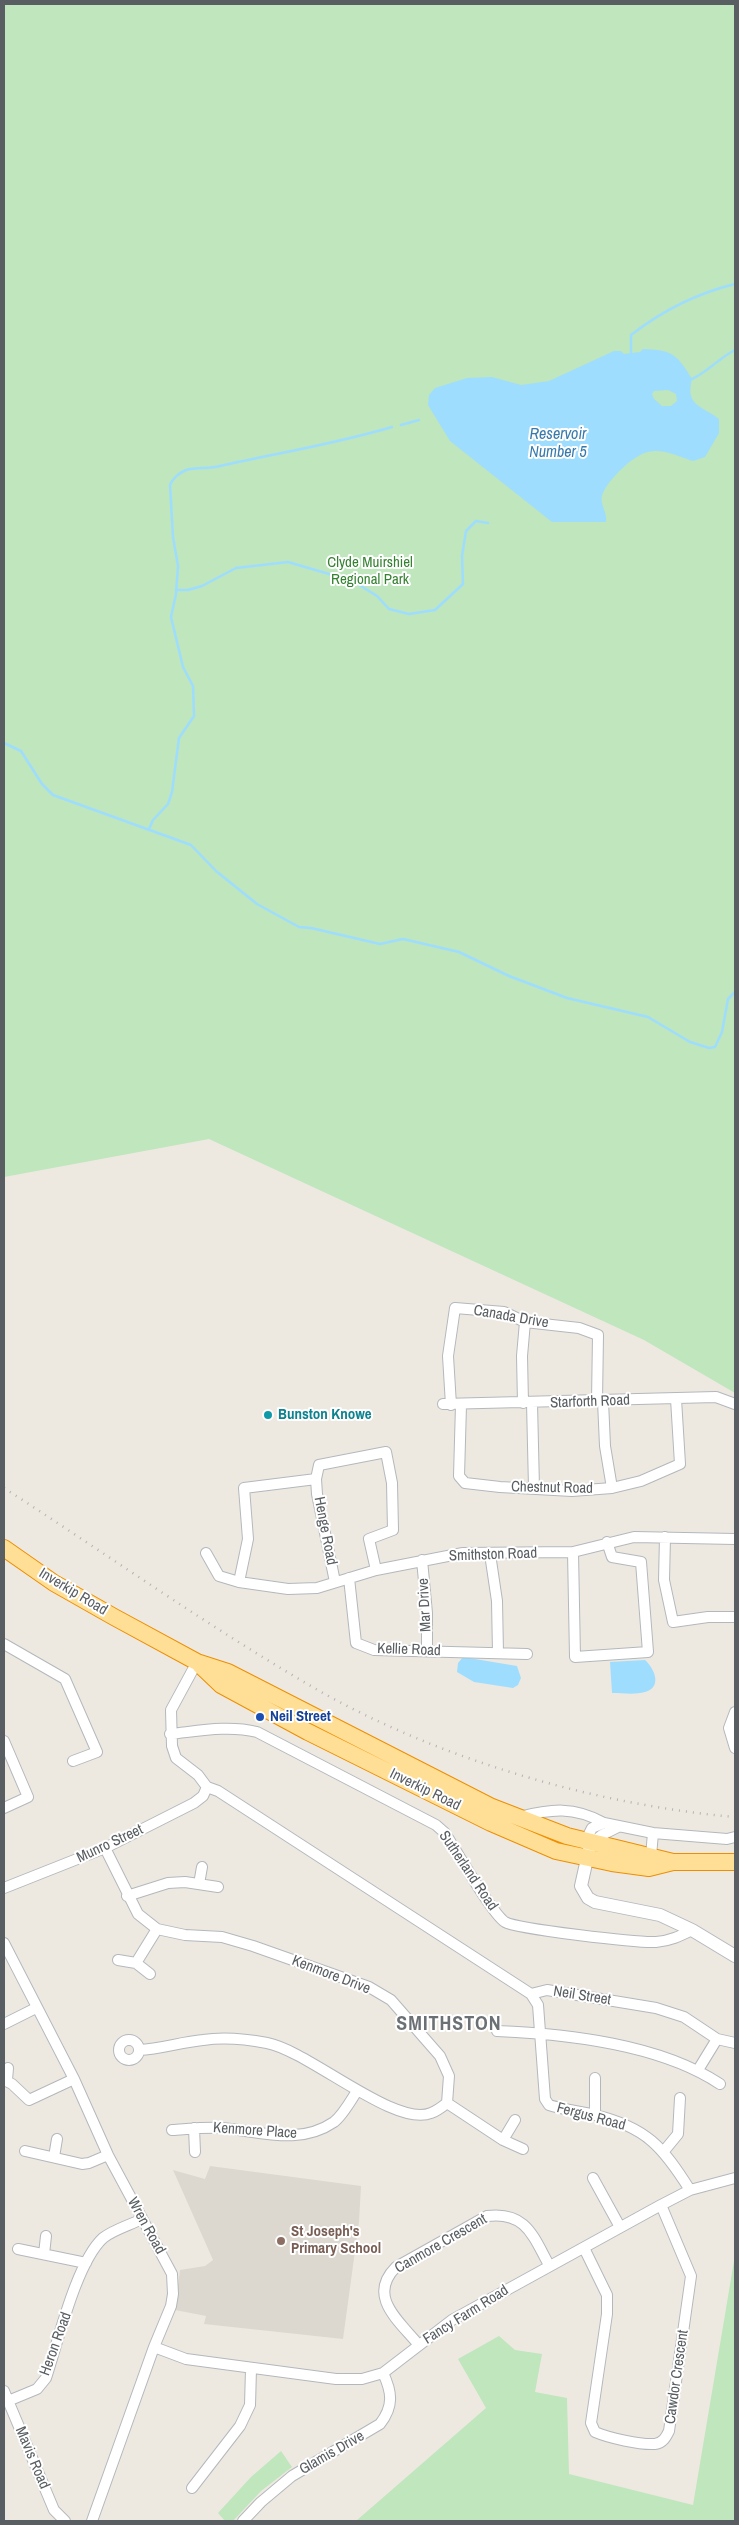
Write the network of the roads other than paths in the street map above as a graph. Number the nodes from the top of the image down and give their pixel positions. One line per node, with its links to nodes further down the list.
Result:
1 (525, 1322): 3 (street, Canada Drive); 4 (street); 5 (street, Canada Drive)
2 (676, 1399): 3 (street, Starforth Road); 6 (street, Starforth Road); 9 (street, Chestnut Road)
3 (600, 1401): 4 (street, Starforth Road); 9 (street)
4 (527, 1403): 5 (street, Starforth Road); 8 (street)
5 (452, 1404): 8 (street, Chestnut Road)
6 (735, 1404)
7 (316, 1479): 18 (street); 20 (street); 21 (street, Henge Road)
8 (534, 1488): 9 (street, Chestnut Road)
9 (612, 1488)
10 (665, 1537): 11 (street, Smithston Road); 12 (street, Smithston Road); 22 (street)
11 (735, 1539)
12 (607, 1542): 14 (street, Smithston Road); 14 (street)
13 (4, 1548): 27 (highway, Inverkip Road)
14 (572, 1552): 16 (street, Smithston Road)
15 (206, 1553): 20 (street, Smithston Road)
16 (490, 1554): 17 (street, Smithston Road); 25 (street)
17 (422, 1560): 18 (street, Smithston Road); 24 (street, Mar Drive)
18 (376, 1570): 19 (street, Smithston Road)
19 (349, 1578): 21 (street, Smithston Road); 24 (street, Kellie Road)
20 (239, 1582): 21 (street, Smithston Road)
21 (334, 1582)
22 (735, 1617)
23 (4, 1644): 32 (street)
24 (427, 1650): 25 (street, Kellie Road)
25 (498, 1653): 26 (street, Kellie Road)
26 (527, 1654)
27 (197, 1662): 29 (street, Neil Street); 35 (highway, Inverkip Road); 41 (highway, Inverkip Road)
28 (735, 1712): 31 (street)
29 (170, 1734): 33 (street, Neil Street); 51 (street, Sutherland Road)
30 (4, 1741): 34 (street)
31 (735, 1748)
32 (73, 1761)
33 (207, 1787): 40 (street, Munro Street); 57 (street, Neil Street)
34 (4, 1808)
35 (516, 1817): 36 (street); 41 (highway, Inverkip Road)
36 (604, 1823): 37 (street); 41 (street)
37 (618, 1827): 38 (street); 41 (street)
38 (653, 1833): 39 (street); 42 (street)
39 (735, 1837)
40 (105, 1848): 48 (street, Munro Street); 49 (street, Kenmore Drive)
41 (589, 1851): 42 (highway, Inverkip Road); 43 (highway, Inverkip Road); 51 (street)
42 (651, 1856): 43 (highway, Inverkip Road)
43 (673, 1862): 44 (highway, Inverkip Road)
44 (735, 1862)
45 (202, 1867): 46 (street)
46 (199, 1884): 47 (street); 49 (street)
47 (218, 1887)
48 (4, 1888)
49 (127, 1896): 50 (street, Kenmore Drive)
50 (157, 1929): 55 (street); 73 (street, Kenmore Drive)
51 (692, 1930): 53 (street)
52 (4, 1943): 58 (street, Wren Road)
53 (735, 1956)
54 (118, 1960): 55 (street)
55 (136, 1963): 56 (street)
56 (150, 1974)
57 (531, 1994): 61 (street, Fergus Road); 62 (street, Neil Street)
58 (36, 2008): 59 (street); 68 (street, Wren Road)
59 (4, 2024)
60 (497, 2031): 61 (street)
61 (541, 2033): 66 (street); 74 (street, Fergus Road)
62 (717, 2039): 63 (street, Neil Street); 66 (street)
63 (735, 2043)
64 (139, 2050): 71 (street)
65 (8, 2068): 69 (street)
66 (698, 2070): 70 (street)
67 (595, 2078): 74 (street)
68 (74, 2079): 69 (street); 84 (street, Wren Road)
69 (5, 2080)
70 (720, 2084)
71 (357, 2091): 73 (street); 76 (street, Kenmore Place)
72 (680, 2098): 82 (street)
73 (447, 2103): 79 (street)
74 (595, 2114): 82 (street, Fergus Road)
75 (515, 2120): 79 (street)
76 (194, 2128): 77 (street, Kenmore Place); 83 (street, Kenmore Place)
77 (172, 2130)
78 (57, 2139): 85 (street)
79 (503, 2140): 80 (street)
80 (523, 2149)
81 (24, 2151): 85 (street)
82 (664, 2151): 88 (street, Fergus Road)
83 (195, 2152)
84 (108, 2155): 85 (street); 90 (street, Wren Road)
85 (54, 2157)
86 (593, 2178): 91 (street)
87 (735, 2178): 88 (street, Fancy Farm Road)
88 (690, 2190): 89 (street, Fancy Farm Road)
89 (661, 2205): 91 (street, Fancy Farm Road); 93 (street, Cawdor Crescent)
90 (142, 2219): 96 (street, Heron Road); 99 (street, Wren Road)
91 (620, 2228): 93 (street, Fancy Farm Road)
92 (46, 2236): 95 (street)
93 (584, 2248): 97 (street, Fancy Farm Road)
94 (18, 2249): 95 (street)
95 (44, 2254): 96 (street)
96 (86, 2263): 103 (street, Heron Road)
97 (550, 2265): 98 (street, Fancy Farm Road); 98 (street, Canmore Crescent)
98 (418, 2344): 101 (street, Fancy Farm Road)
99 (154, 2347): 100 (street, Fancy Farm Road); 106 (street, Wren Road)
100 (251, 2369): 101 (street, Fancy Farm Road); 104 (street)
101 (383, 2373): 107 (street, Glamis Drive)
102 (4, 2391): 103 (street, Mavis Road)
103 (8, 2401): 105 (street, Mavis Road)
104 (192, 2488)
105 (65, 2521)
106 (92, 2521)
107 (243, 2521)

